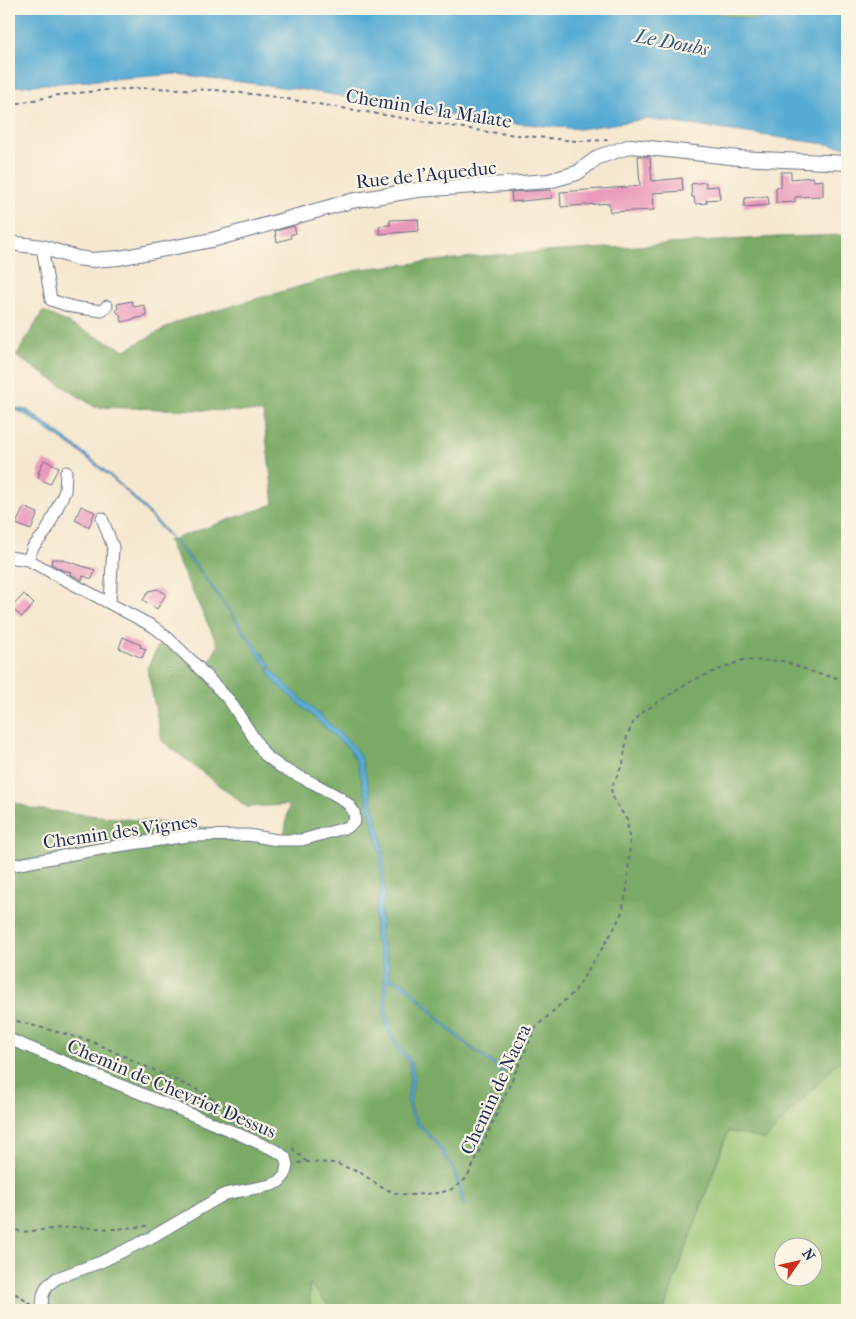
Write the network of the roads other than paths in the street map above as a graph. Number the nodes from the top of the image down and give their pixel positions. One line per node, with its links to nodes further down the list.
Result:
1 (847, 162): 3 (street, Rue de l'Aqueduc)
2 (9, 243): 3 (street, Rue de l'Aqueduc)
3 (42, 247): 4 (street)
4 (107, 306)
5 (66, 472): 8 (street)
6 (102, 518): 9 (street)
7 (9, 557): 8 (street, Chemin des Vignes)
8 (28, 560): 9 (street, Chemin des Vignes)
9 (110, 602): 10 (street, Chemin des Vignes)
10 (9, 866)
11 (9, 1039): 12 (street, Chemin de Chevriot Dessus)
12 (43, 1308)

